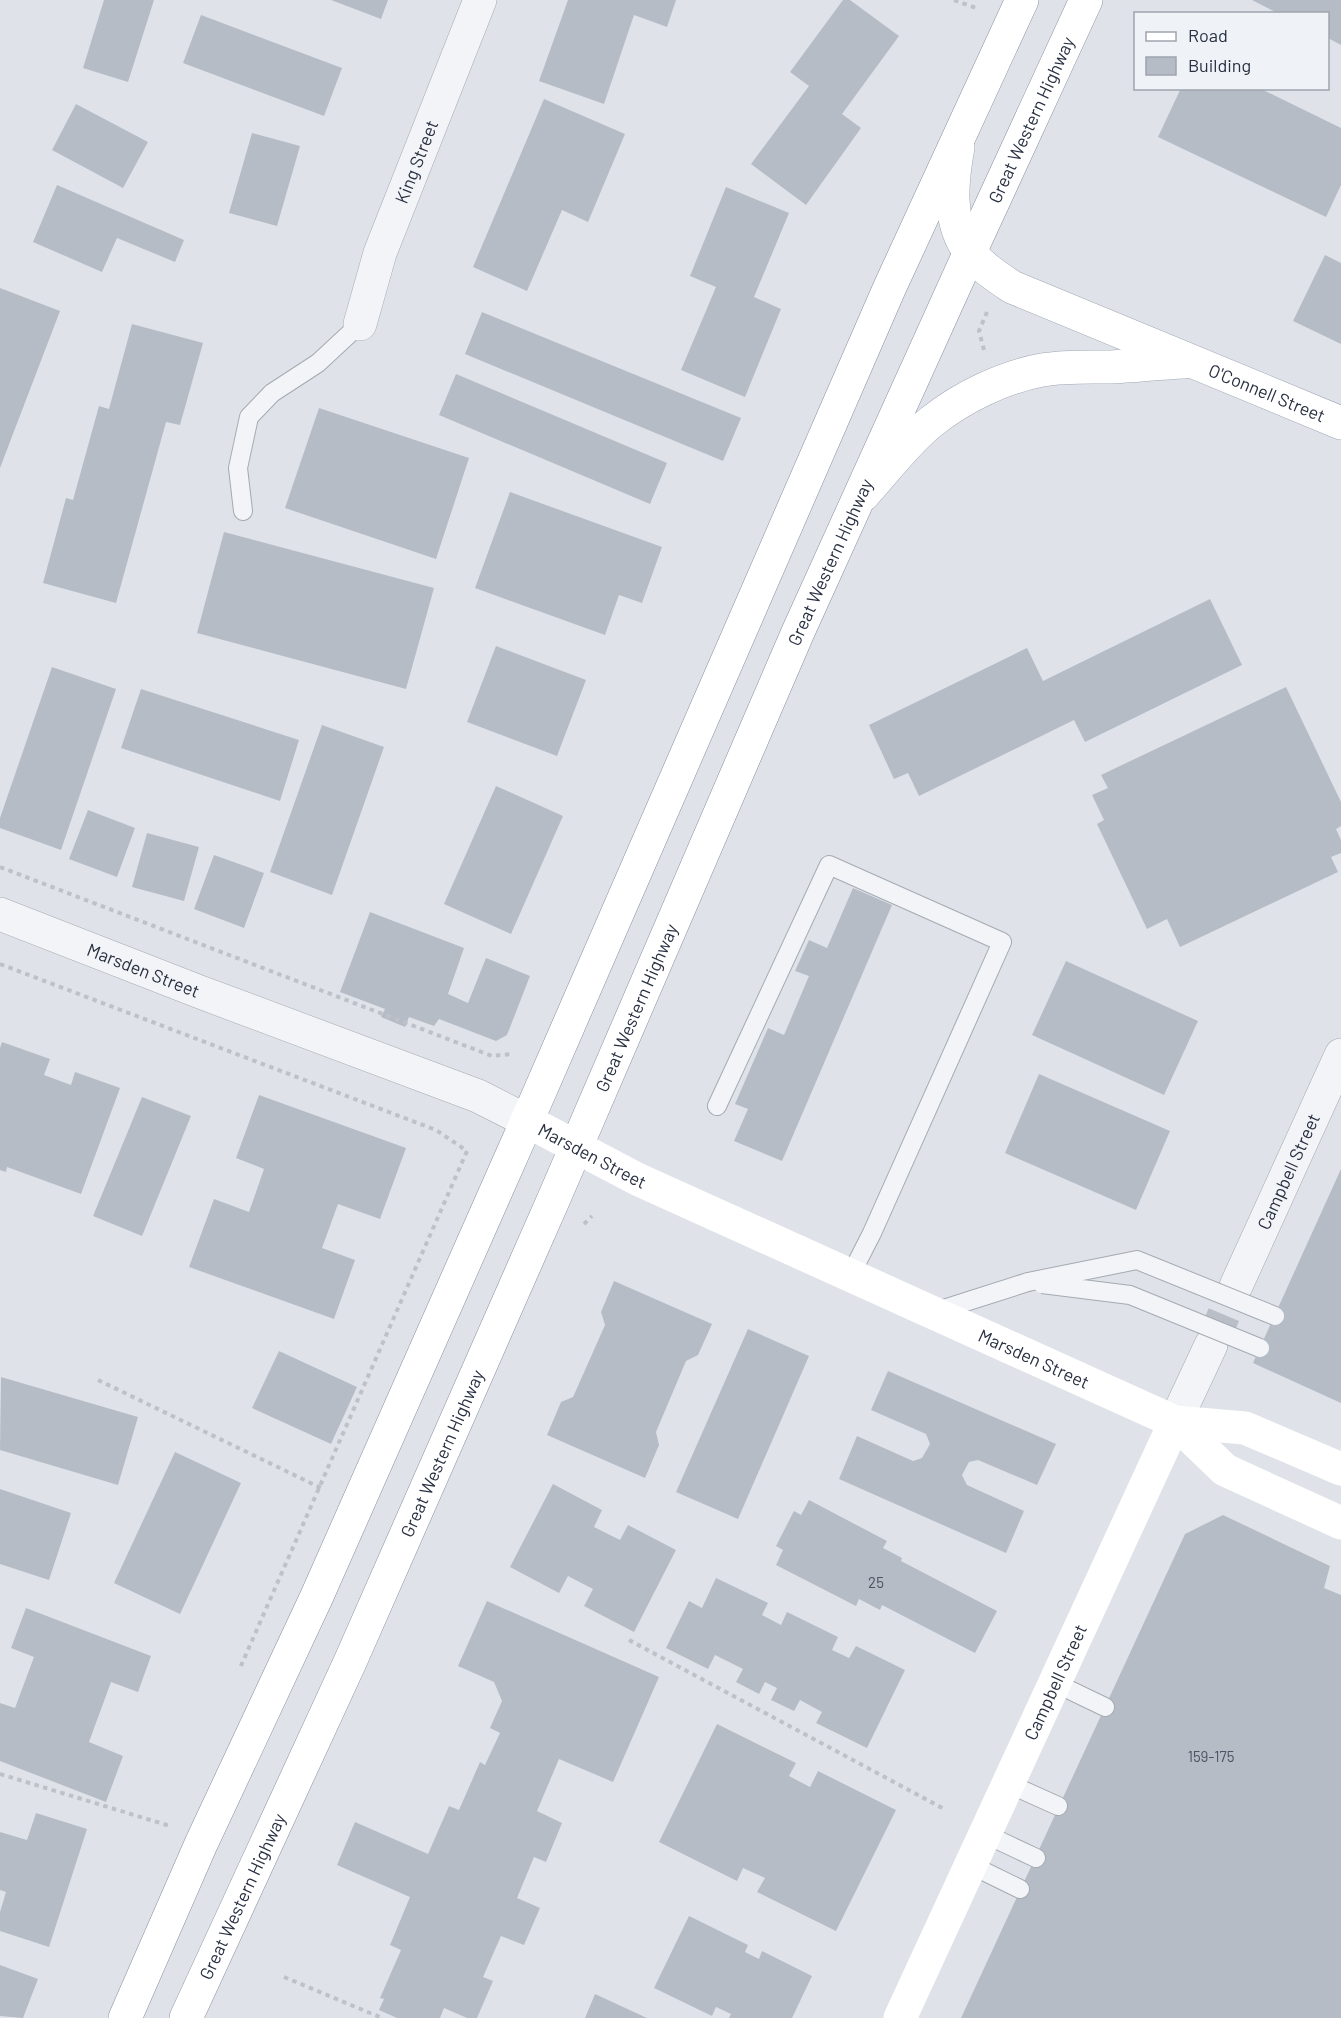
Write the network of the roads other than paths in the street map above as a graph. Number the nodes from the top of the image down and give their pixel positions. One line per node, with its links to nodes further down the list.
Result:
1 (480, 0): 6 (street, King Street)
2 (1022, 0): 4 (main road)
3 (1086, 0): 5 (main road, Great Western Highway)
4 (960, 137): 5 (main road); 14 (main road)
5 (970, 252): 7 (main road, O'Connell Street); 9 (main road, Great Western Highway)
6 (360, 324): 10 (lane)
7 (1191, 361): 8 (main road, O'Connell Street); 9 (main road)
8 (1341, 423)
9 (857, 503): 15 (main road, Great Western Highway)
10 (243, 510)
11 (0, 914): 14 (street, Marsden Street)
12 (1341, 1055): 18 (street, Campbell Street)
13 (717, 1106): 16 (lane)
14 (527, 1121): 15 (main road, Marsden Street); 34 (main road)
15 (576, 1147): 16 (main road, Marsden Street); 35 (main road, Great Western Highway)
16 (851, 1274): 19 (main road, Marsden Street)
17 (1028, 1282): 19 (lane); 20 (lane, bridge); 22 (lane, bridge)
18 (1236, 1286)
19 (934, 1312): 23 (main road, Marsden Street)
20 (1275, 1316)
21 (1211, 1345): 23 (street, Campbell Street)
22 (1260, 1348)
23 (1175, 1422): 24 (main road, Marsden Street); 25 (main road, Marsden Street); 26 (main road, Campbell Street)
24 (1341, 1469)
25 (1341, 1522)
26 (1055, 1683): 27 (lane); 28 (main road, Campbell Street)
27 (1105, 1707)
28 (1009, 1784): 29 (lane); 30 (main road, Campbell Street)
29 (1058, 1806)
30 (985, 1834): 31 (lane); 32 (main road, Campbell Street)
31 (1036, 1858)
32 (971, 1865): 33 (lane); 36 (main road, Campbell Street)
33 (1020, 1889)
34 (125, 2018)
35 (186, 2018)
36 (900, 2018)

